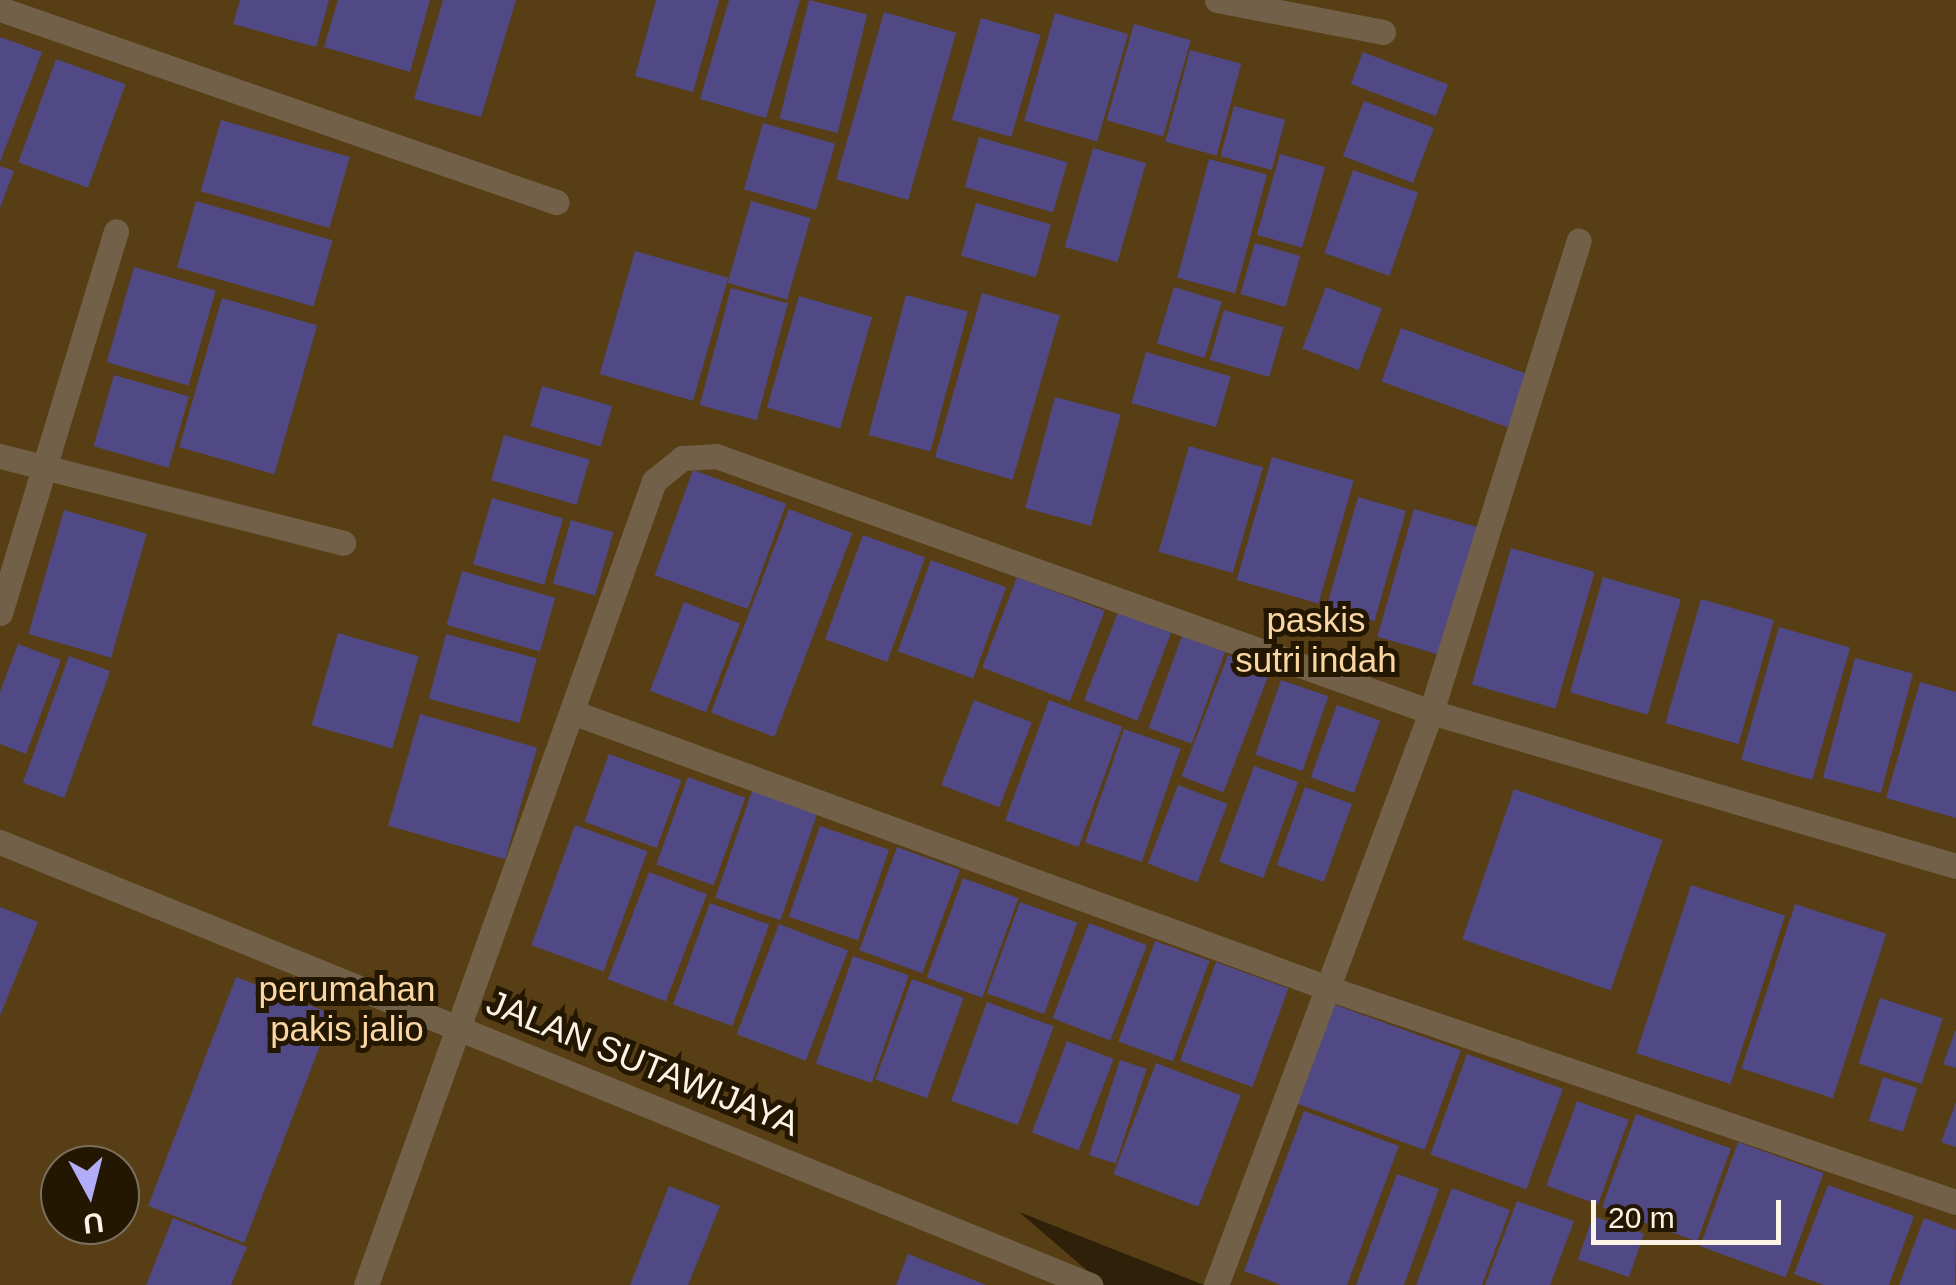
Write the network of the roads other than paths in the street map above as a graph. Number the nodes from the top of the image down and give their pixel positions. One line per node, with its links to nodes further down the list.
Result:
1 (1217, 0): 3 (street)
2 (0, 9): 4 (street)
3 (1383, 32)
4 (556, 202)
5 (116, 231): 8 (street)
6 (1580, 241): 12 (street)
7 (0, 456): 8 (street)
8 (44, 471): 9 (street); 10 (street)
9 (342, 543)
10 (0, 613)
11 (572, 712): 12 (street); 15 (street); 16 (street)
12 (1430, 712): 14 (street); 15 (street)
13 (0, 842): 16 (street, JALAN SUTAWIJAYA)
14 (1956, 866)
15 (1328, 988): 17 (street); 21 (street)
16 (460, 1025): 18 (street, JALAN SUTAWIJAYA); 19 (street)
17 (1956, 1202)
18 (1056, 1278): 20 (street, JALAN SUTAWIJAYA)
19 (366, 1285)
20 (1090, 1285)
21 (1216, 1285)

